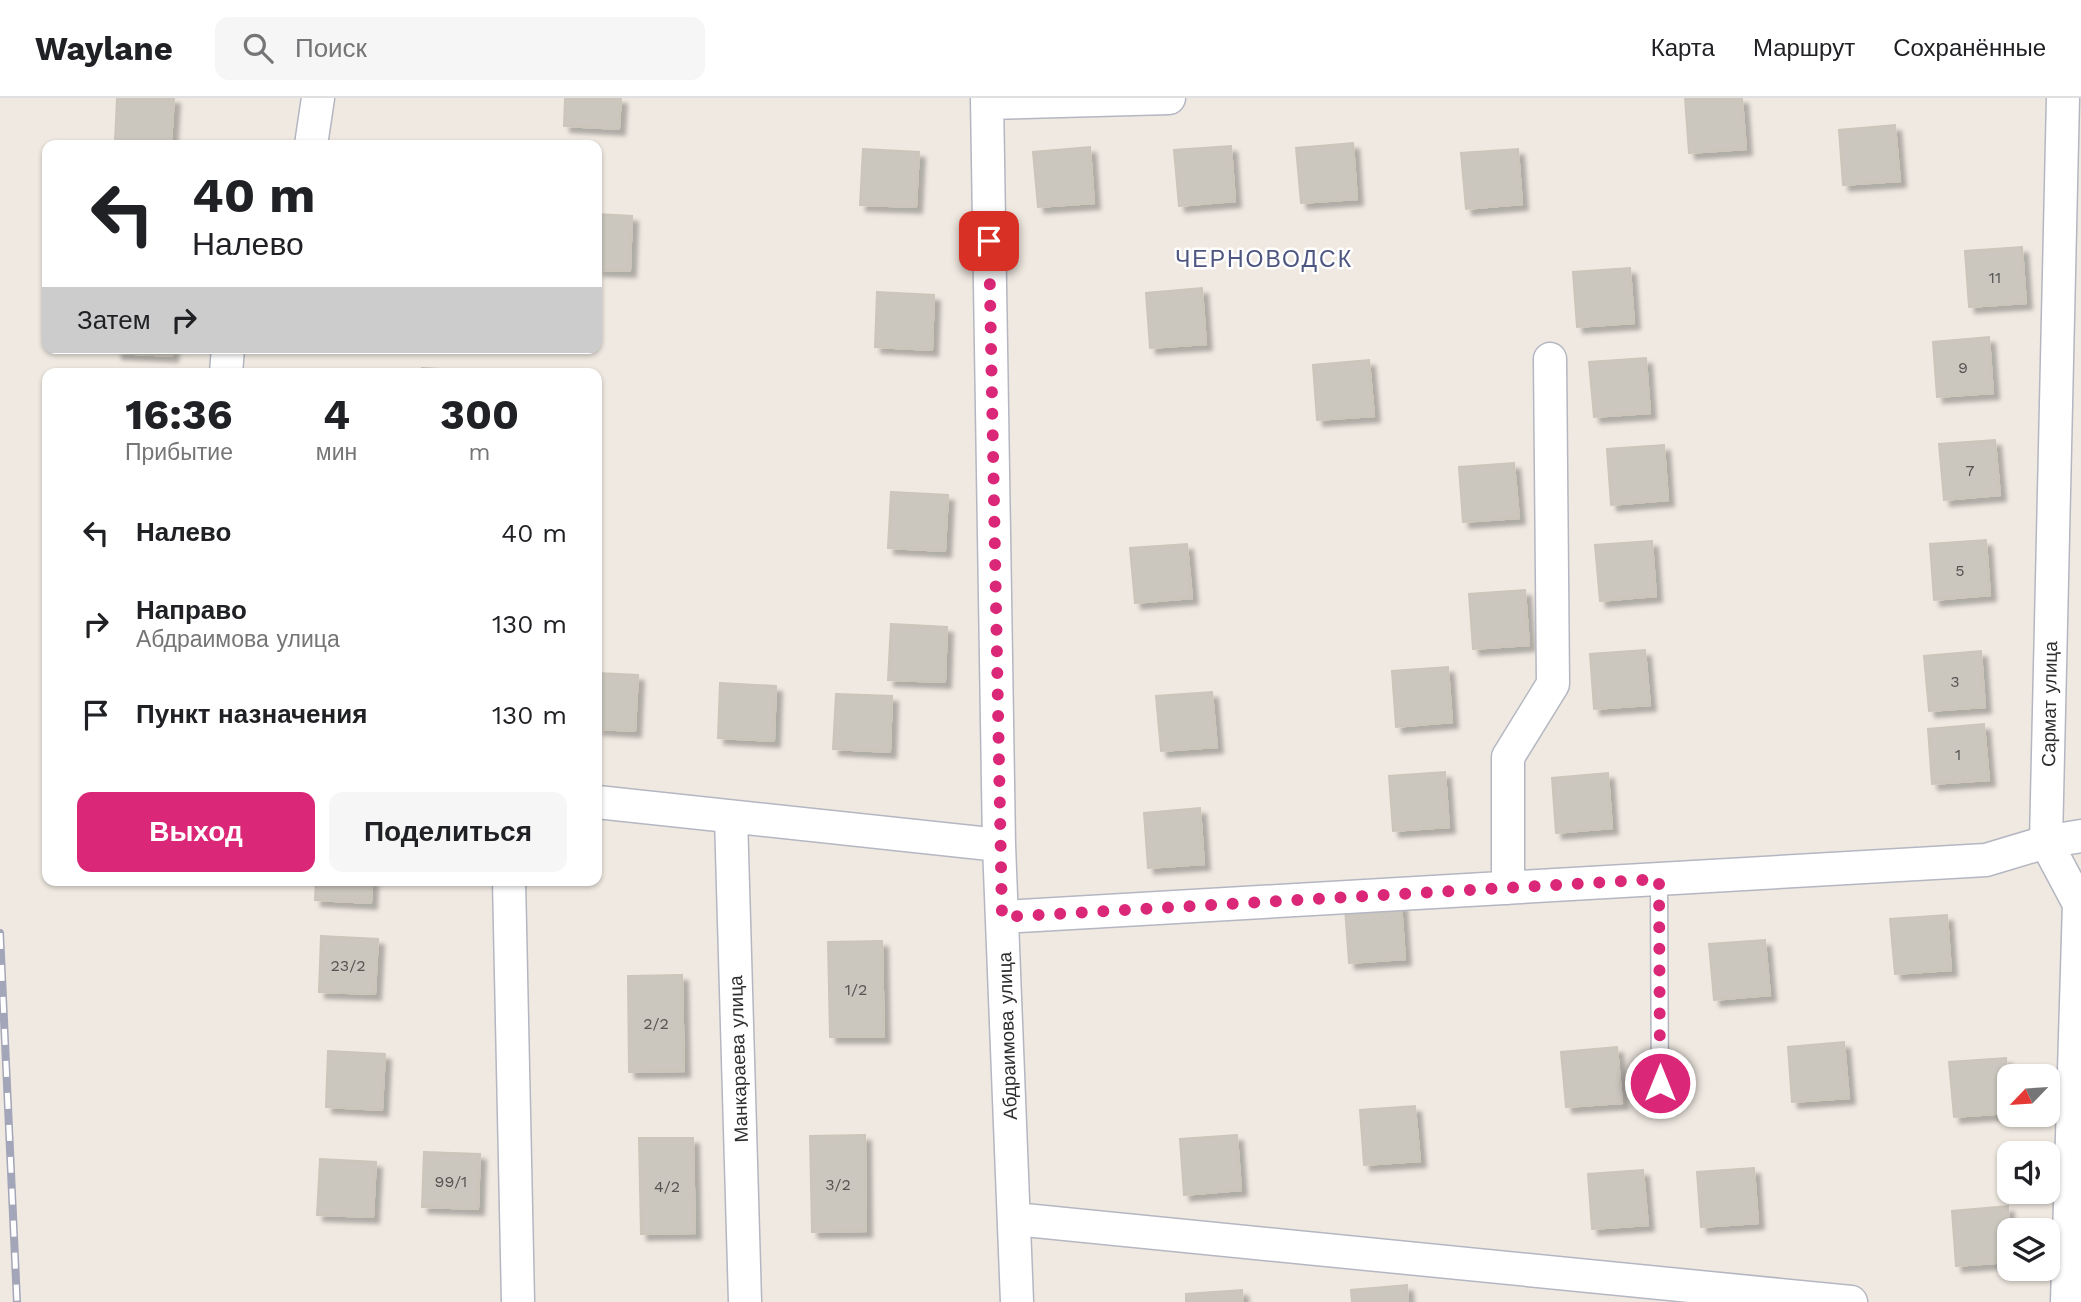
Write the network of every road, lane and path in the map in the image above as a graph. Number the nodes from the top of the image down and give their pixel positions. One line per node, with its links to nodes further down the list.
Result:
1 (318, 98): 5 (street)
2 (1169, 98): 4 (street)
3 (2063, 98): 6 (street, Сармат улица)
4 (987, 101): 13 (street, Абдраимова улица)
5 (313, 140)
6 (2071, 208): 8 (street, Сармат улица)
7 (1550, 359): 16 (street)
8 (2067, 472): 12 (street, Сармат улица)
9 (602, 803): 10 (street)
10 (731, 817): 13 (street); 22 (street, Манкараева улица)
11 (2081, 836): 12 (street)
12 (2046, 842): 14 (street); 19 (street, Сармат улица)
13 (999, 845): 17 (street, Абдраимова улица)
14 (1659, 879): 16 (street); 18 (lane)
15 (509, 886): 21 (street)
16 (1508, 888): 17 (street)
17 (1002, 917): 20 (street, Абдраимова улица)
18 (1660, 1109)
19 (2076, 1173): 25 (street, Сармат улица)
20 (1014, 1219): 23 (street, Абдраимова улица); 24 (street)
21 (518, 1302)
22 (745, 1302)
23 (1017, 1302)
24 (1851, 1302)
25 (2067, 1302)

